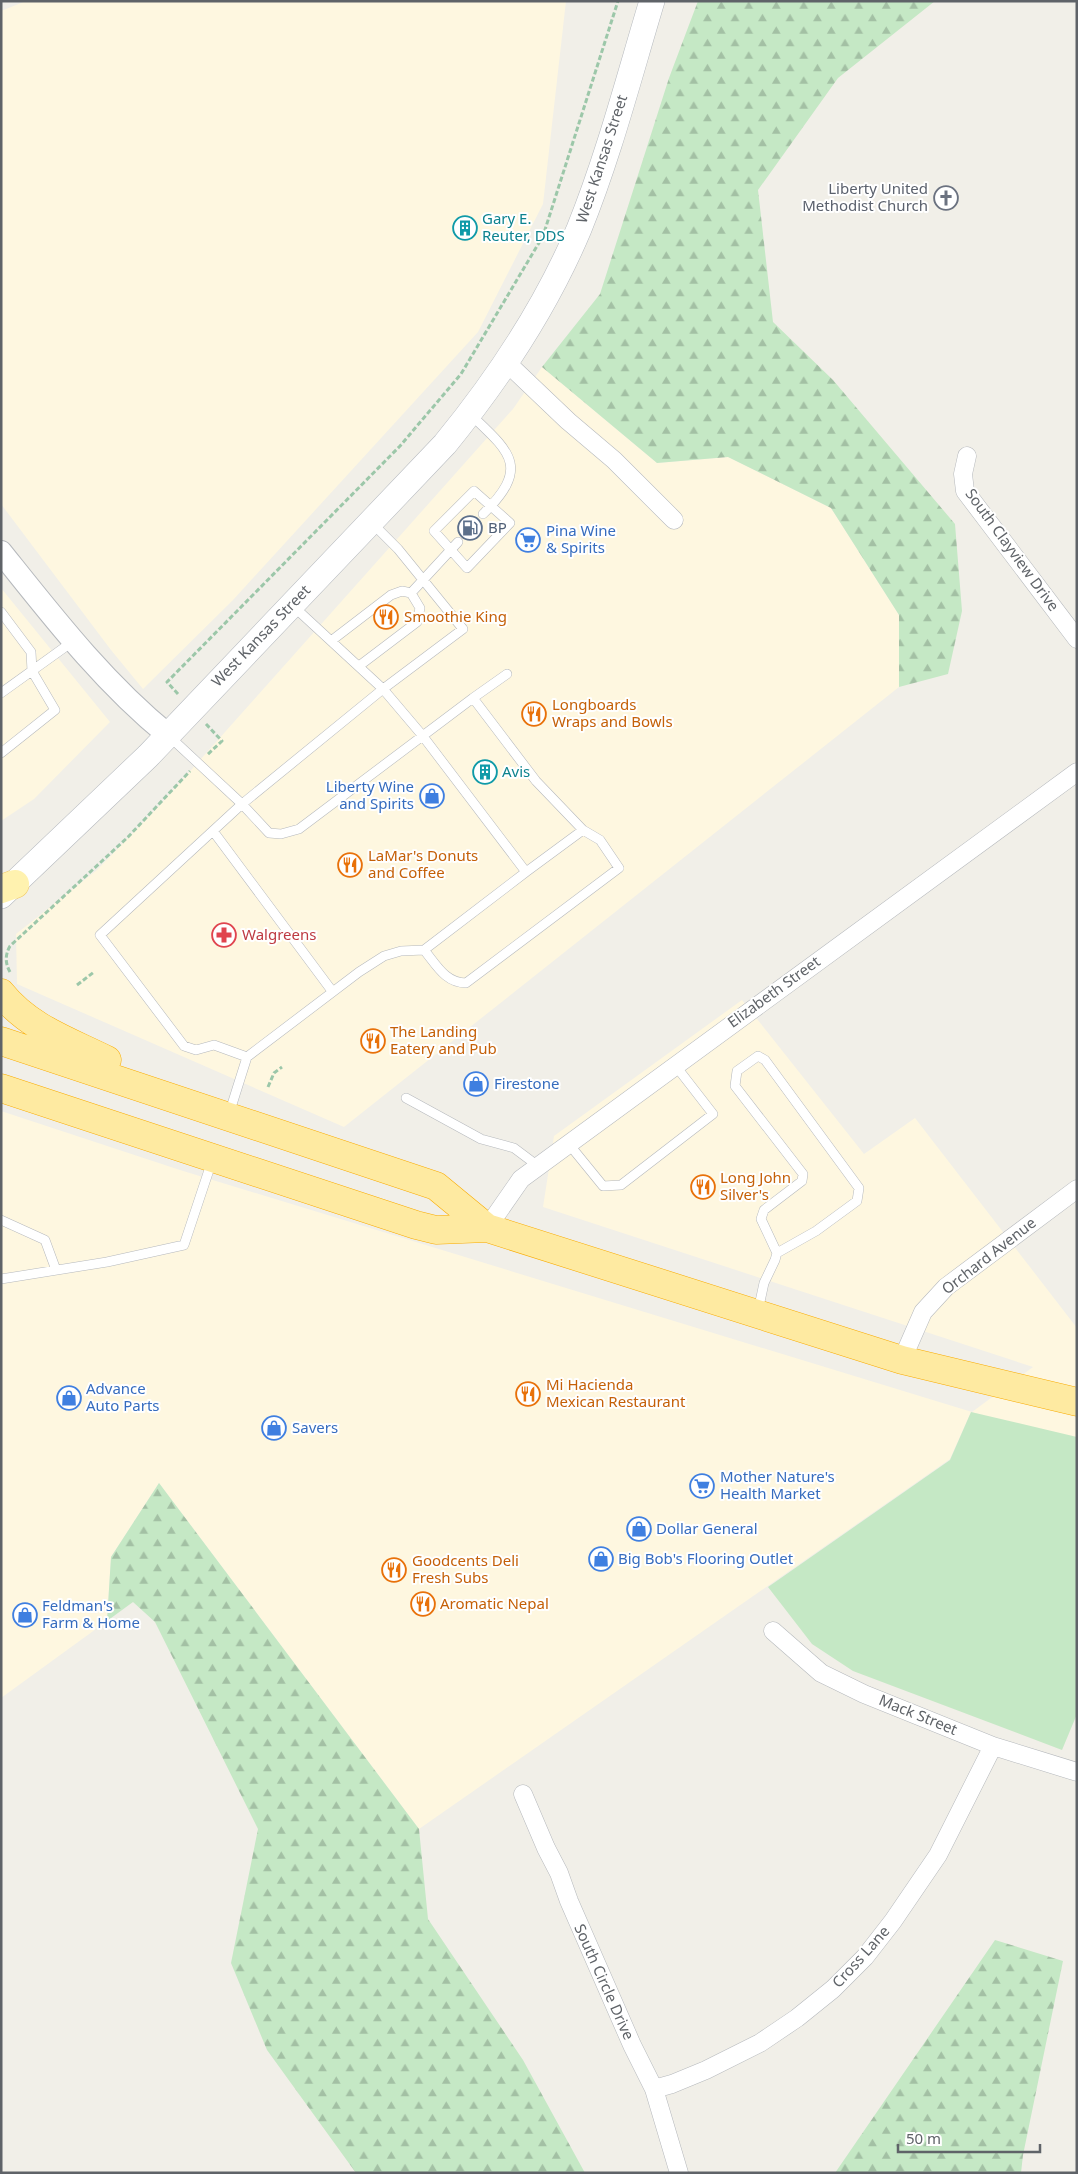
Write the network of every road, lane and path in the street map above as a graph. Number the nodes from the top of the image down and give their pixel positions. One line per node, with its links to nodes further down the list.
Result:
1 (618, 1): 23 (path)
2 (652, 1): 3 (main road, West Kansas Street)
3 (506, 362): 4 (main road, West Kansas Street); 8 (street)
4 (470, 414): 6 (lane); 9 (main road, West Kansas Street)
5 (967, 456): 17 (street, South Clayview Drive)
6 (492, 506): 7 (lane); 11 (lane); 11 (lane)
7 (483, 514)
8 (674, 520)
9 (371, 522): 13 (lane); 15 (main road, West Kansas Street)
10 (458, 542): 11 (lane)
11 (451, 550): 13 (lane)
12 (1, 552): 18 (street)
13 (425, 580): 14 (lane); 24 (lane)
14 (411, 593): 19 (lane); 20 (lane)
15 (292, 604): 19 (lane); 27 (main road, West Kansas Street)
16 (1, 612): 21 (lane)
17 (1077, 639)
18 (72, 642): 21 (lane); 27 (street)
19 (331, 642): 20 (lane)
20 (359, 666): 24 (lane)
21 (32, 671): 25 (lane); 29 (lane)
22 (508, 674): 26 (lane)
23 (167, 682)
24 (384, 689): 28 (lane); 32 (lane)
25 (1, 693)
26 (473, 698): 28 (lane); 33 (lane)
27 (168, 735): 32 (lane); 36 (main road, West Kansas Street)
28 (422, 735): 32 (lane); 35 (lane)
29 (1, 754)
30 (1077, 772): 44 (street, Elizabeth Street)
31 (180, 781): 39 (path)
32 (242, 804): 34 (lane)
33 (584, 830): 35 (lane); 37 (lane)
34 (213, 831): 41 (lane); 43 (lane)
35 (526, 872): 37 (lane)
36 (6, 890)
37 (424, 950): 41 (lane)
38 (94, 972): 40 (path)
39 (6, 983): 48 (highway)
40 (77, 985)
41 (332, 991): 43 (lane)
42 (1, 1041): 48 (highway)
43 (247, 1057): 50 (lane)
44 (675, 1065): 51 (street, Elizabeth Street); 51 (lane)
45 (282, 1067): 46 (path)
46 (268, 1087)
47 (1, 1088): 52 (highway)
48 (156, 1093): 50 (highway)
49 (406, 1098): 53 (lane)
50 (228, 1116): 56 (highway)
51 (568, 1144): 53 (street, Elizabeth Street)
52 (213, 1158): 56 (highway); 58 (lane)
53 (538, 1166): 56 (street, Elizabeth Street)
54 (1077, 1189): 61 (street, Orchard Avenue)
55 (1, 1220): 58 (lane)
56 (487, 1228): 60 (highway)
57 (777, 1253): 57 (lane); 60 (lane)
58 (56, 1270): 59 (lane)
59 (1, 1279)
60 (757, 1314): 61 (highway)
61 (902, 1360): 62 (highway)
62 (1077, 1402)
63 (772, 1631): 64 (street, Mack Street)
64 (993, 1746): 65 (street, Mack Street); 67 (street, Cross Lane)
65 (1077, 1772)
66 (523, 1794): 67 (street, South Circle Drive)
67 (654, 2089): 68 (street, South Circle Drive)
68 (679, 2173)

